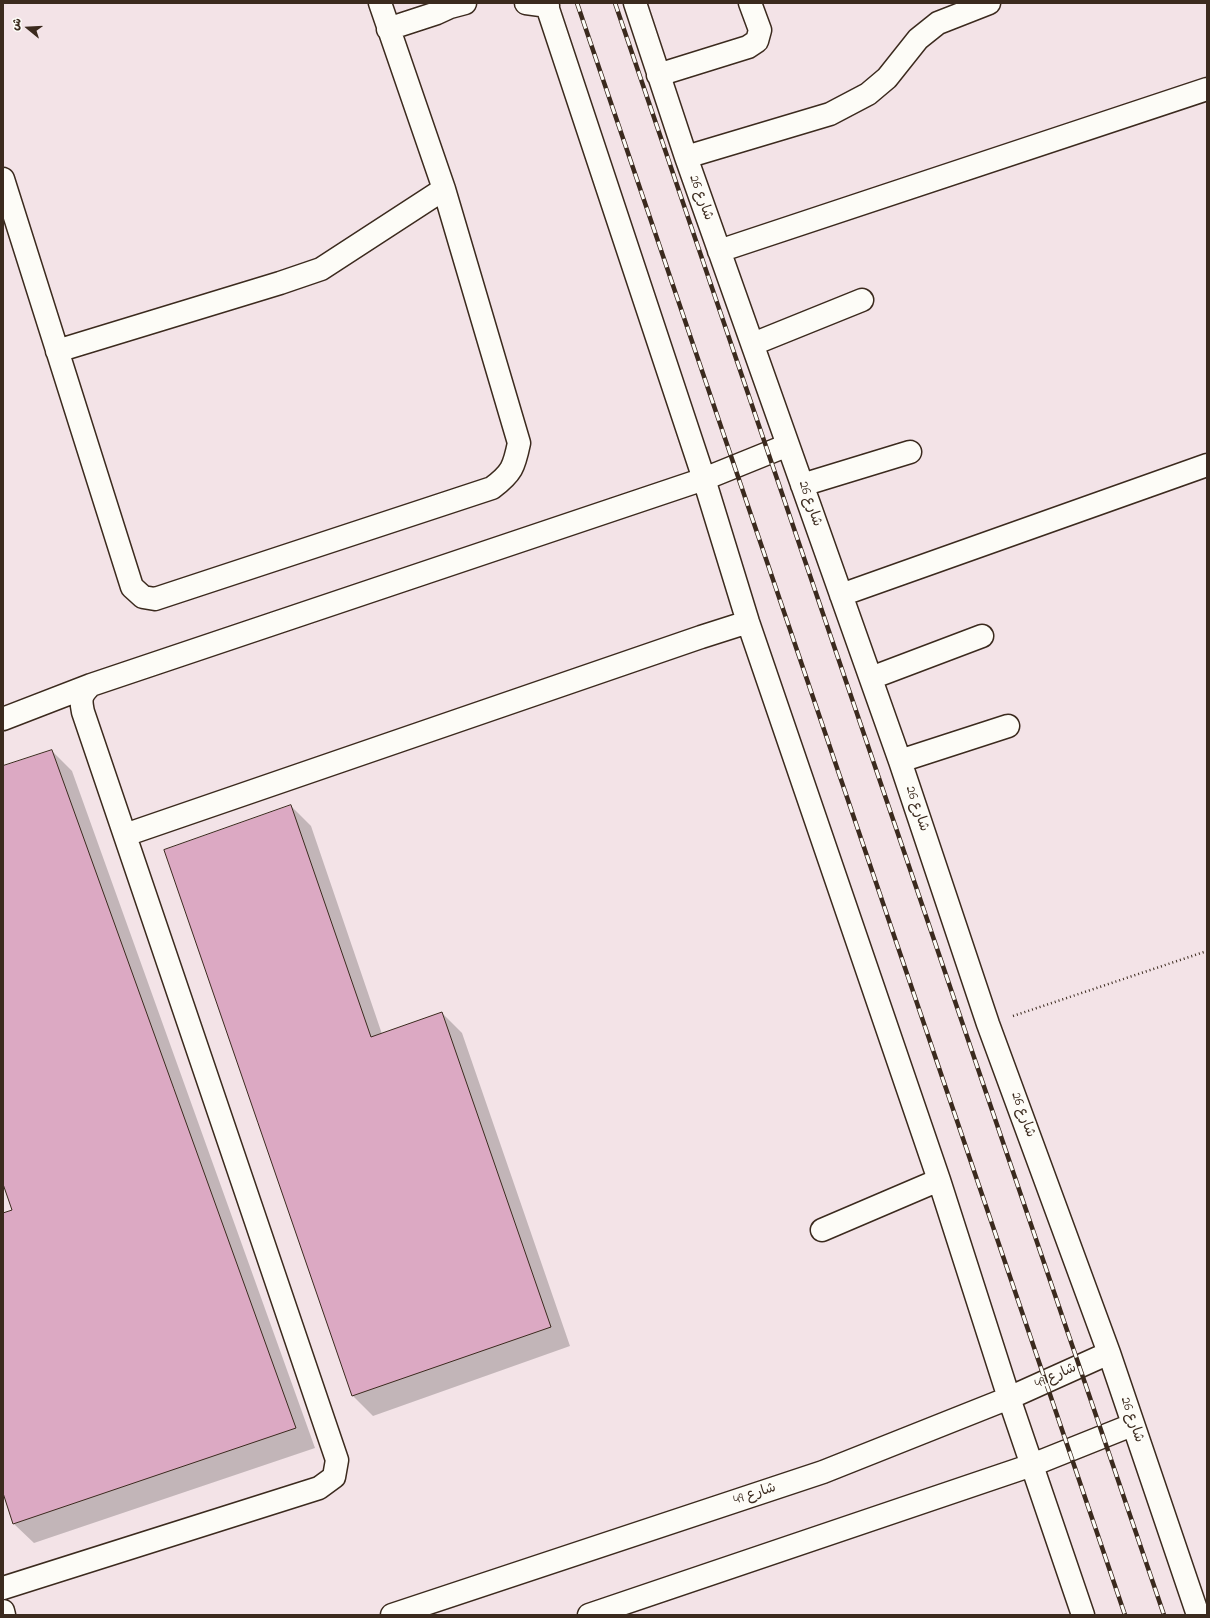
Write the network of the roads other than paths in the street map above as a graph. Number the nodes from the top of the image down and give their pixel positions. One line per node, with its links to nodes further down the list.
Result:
1 (380, 3): 8 (street)
2 (465, 3): 8 (street)
3 (526, 3): 7 (street)
4 (635, 3): 9 (street, شارع 26)
5 (750, 3): 9 (street)
6 (989, 3): 11 (street)
7 (547, 5): 21 (street)
8 (388, 29): 13 (street)
9 (658, 75): 11 (street, شارع 26)
10 (1207, 88): 14 (street)
11 (686, 157): 14 (street, شارع 26)
12 (3, 179): 17 (street)
13 (444, 189): 17 (street); 17 (street)
14 (719, 251): 16 (street, شارع 26)
15 (862, 300): 16 (street)
16 (753, 344): 18 (street, شارع 26)
17 (57, 350)
18 (788, 445): 21 (street); 22 (street, شارع 26)
19 (910, 452): 22 (street)
20 (1207, 465): 23 (street)
21 (704, 479): 24 (street); 27 (street)
22 (802, 485): 23 (street, شارع 26)
23 (841, 595): 26 (street, شارع 26)
24 (748, 622): 31 (street); 32 (street)
25 (982, 636): 26 (street)
26 (871, 678): 30 (street, شارع 26)
27 (91, 685): 28 (street); 31 (street)
28 (3, 718)
29 (1008, 726): 30 (street)
30 (900, 761): 34 (street, شارع 26)
31 (125, 835): 38 (street)
32 (939, 1180): 33 (street); 35 (street)
33 (822, 1230)
34 (1109, 1353): 35 (street, شارع 49); 36 (street, شارع 26)
35 (1009, 1398): 37 (street); 41 (street, شارع 49)
36 (1132, 1425): 37 (street); 44 (street, شارع 26)
37 (1032, 1465): 42 (street); 43 (street)
38 (3, 1588)
39 (3, 1611): 40 (street)
40 (4, 1615)
41 (392, 1615)
42 (588, 1615)
43 (1083, 1615)
44 (1198, 1615)

